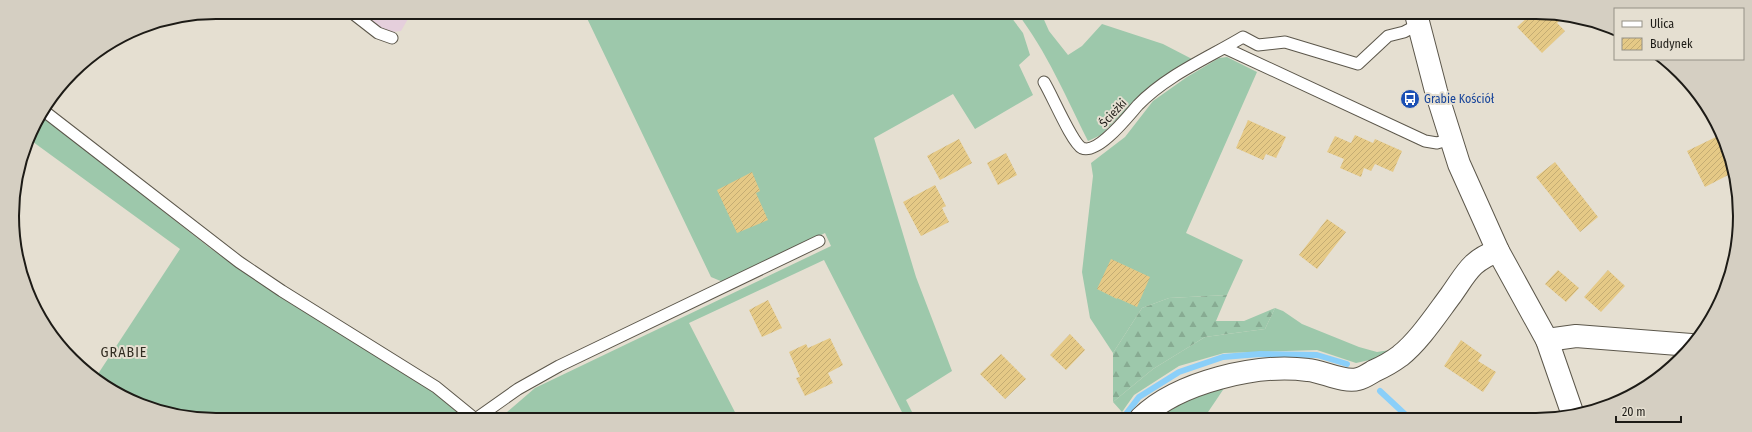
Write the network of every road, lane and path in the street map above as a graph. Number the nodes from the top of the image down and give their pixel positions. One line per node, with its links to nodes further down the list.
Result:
1 (360, 19): 3 (lane)
2 (1417, 19): 4 (lane, Ścieżki); 7 (street)
3 (392, 38)
4 (1225, 48): 5 (lane, Ścieżki); 7 (lane)
5 (1044, 82)
6 (47, 114): 13 (lane)
7 (1450, 139): 9 (street)
8 (819, 241): 14 (lane)
9 (1498, 251): 10 (street); 15 (street)
10 (1547, 340): 11 (street); 12 (street)
11 (1685, 345)
12 (1571, 409)
13 (470, 413)
14 (483, 413)
15 (1146, 413)

